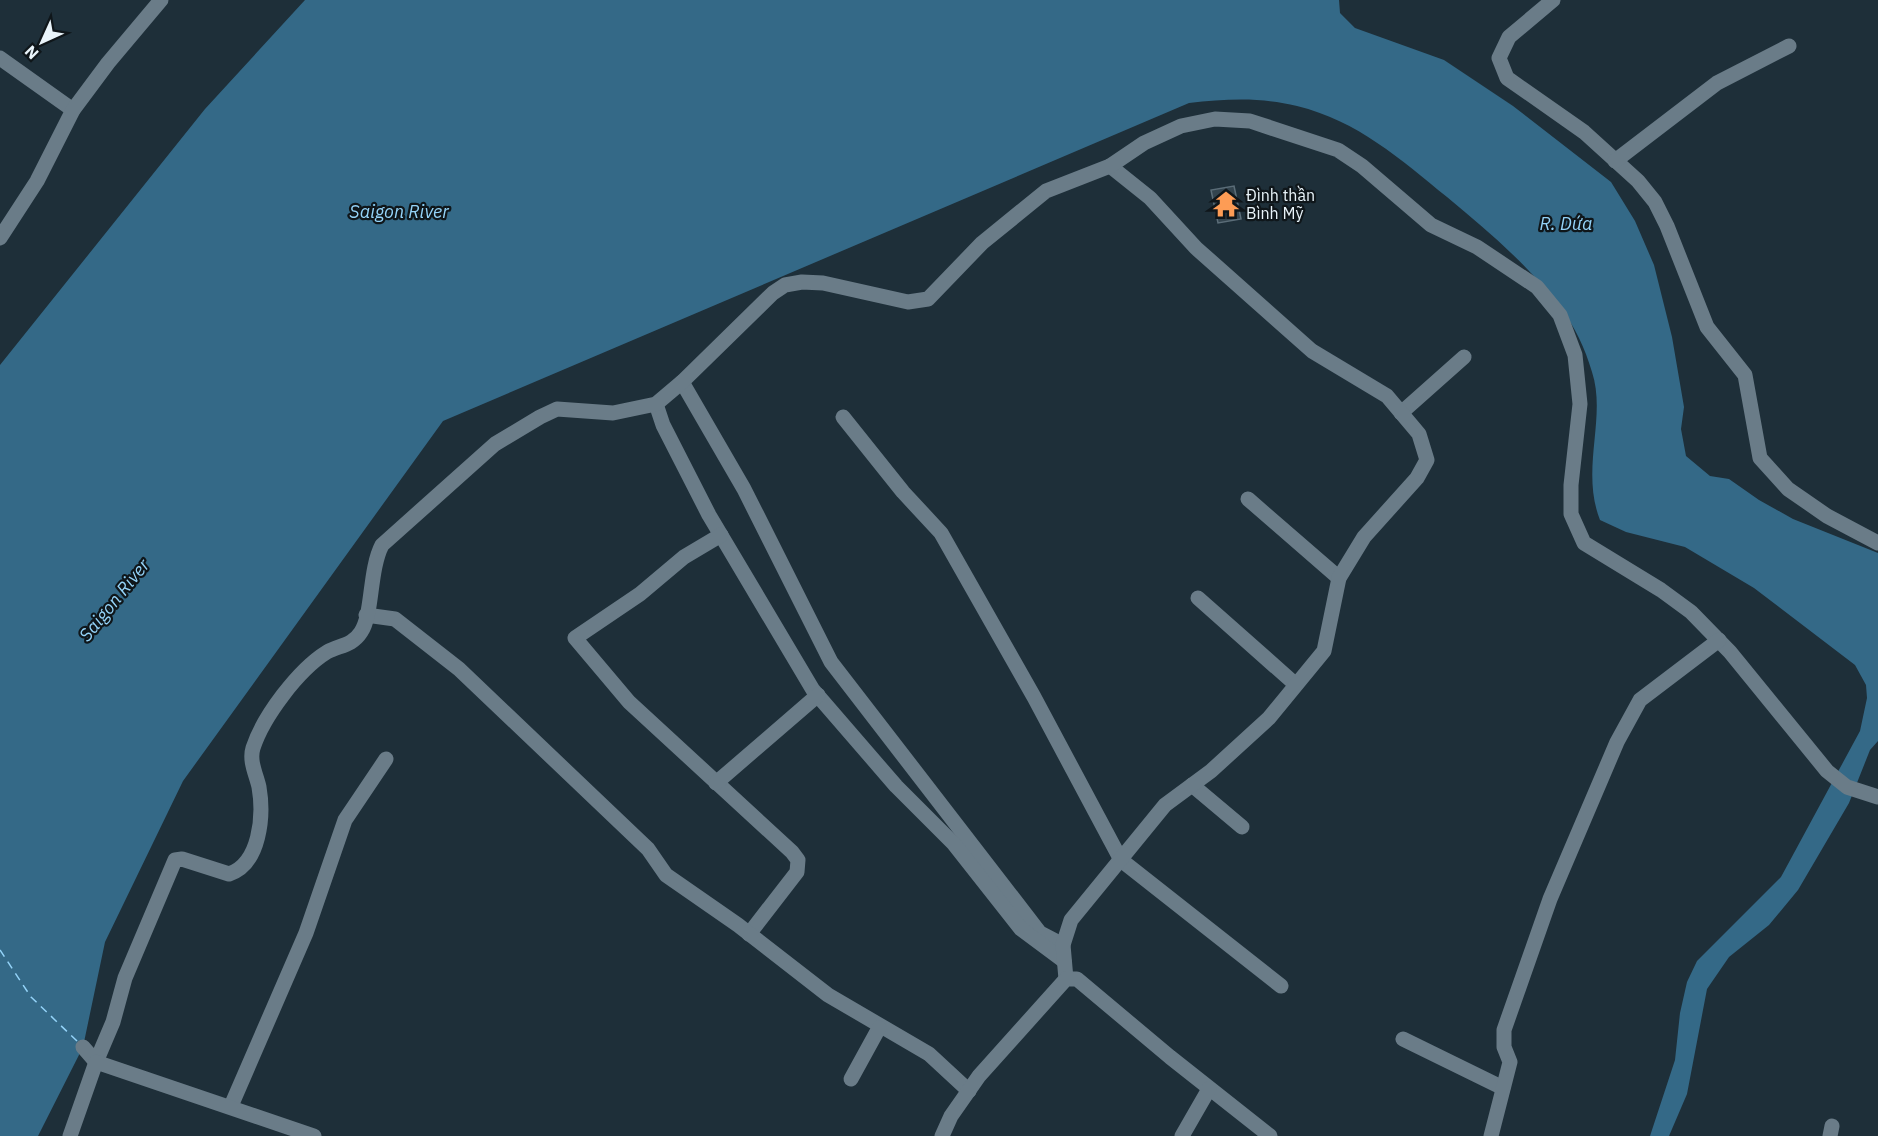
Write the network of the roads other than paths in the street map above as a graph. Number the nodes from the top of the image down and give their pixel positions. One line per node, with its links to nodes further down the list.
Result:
1 (161, 0): 5 (street)
2 (1553, 0): 6 (street)
3 (1789, 46): 6 (street)
4 (0, 58): 5 (street)
5 (73, 110): 8 (street)
6 (1615, 161): 16 (street)
7 (1110, 166): 10 (street); 12 (street); 20 (street)
8 (0, 238)
9 (1464, 357): 12 (street)
10 (682, 382): 11 (street); 30 (street)
11 (656, 404): 15 (street); 19 (street)
12 (1401, 413): 17 (street)
13 (843, 417): 28 (street)
14 (1248, 499): 17 (street)
15 (721, 535): 22 (street); 24 (street)
16 (1878, 543)
17 (1339, 578): 21 (street)
18 (1198, 598): 21 (street)
19 (366, 615): 29 (street); 37 (street)
20 (1719, 640): 26 (street); 39 (street)
21 (1295, 684): 25 (street)
22 (818, 695): 24 (street); 31 (street)
23 (386, 759): 42 (street)
24 (716, 783): 29 (street)
25 (1192, 785): 27 (street); 28 (street)
26 (1878, 797)
27 (1242, 827)
28 (1120, 860): 30 (street); 33 (street)
29 (749, 934): 34 (street)
30 (1064, 945): 31 (street)
31 (1064, 961): 32 (street)
32 (1065, 979): 40 (street); 41 (street)
33 (1281, 986)
34 (879, 1028): 38 (street); 41 (street)
35 (1403, 1039): 39 (street)
36 (83, 1047): 37 (street)
37 (96, 1062): 42 (street); 43 (street)
38 (851, 1079)
39 (1503, 1088): 48 (street)
40 (1209, 1089): 46 (street); 47 (street)
41 (969, 1091): 45 (street)
42 (231, 1106): 44 (street)
43 (70, 1136)
44 (314, 1136)
45 (942, 1136)
46 (1182, 1136)
47 (1270, 1136)
48 (1491, 1136)

